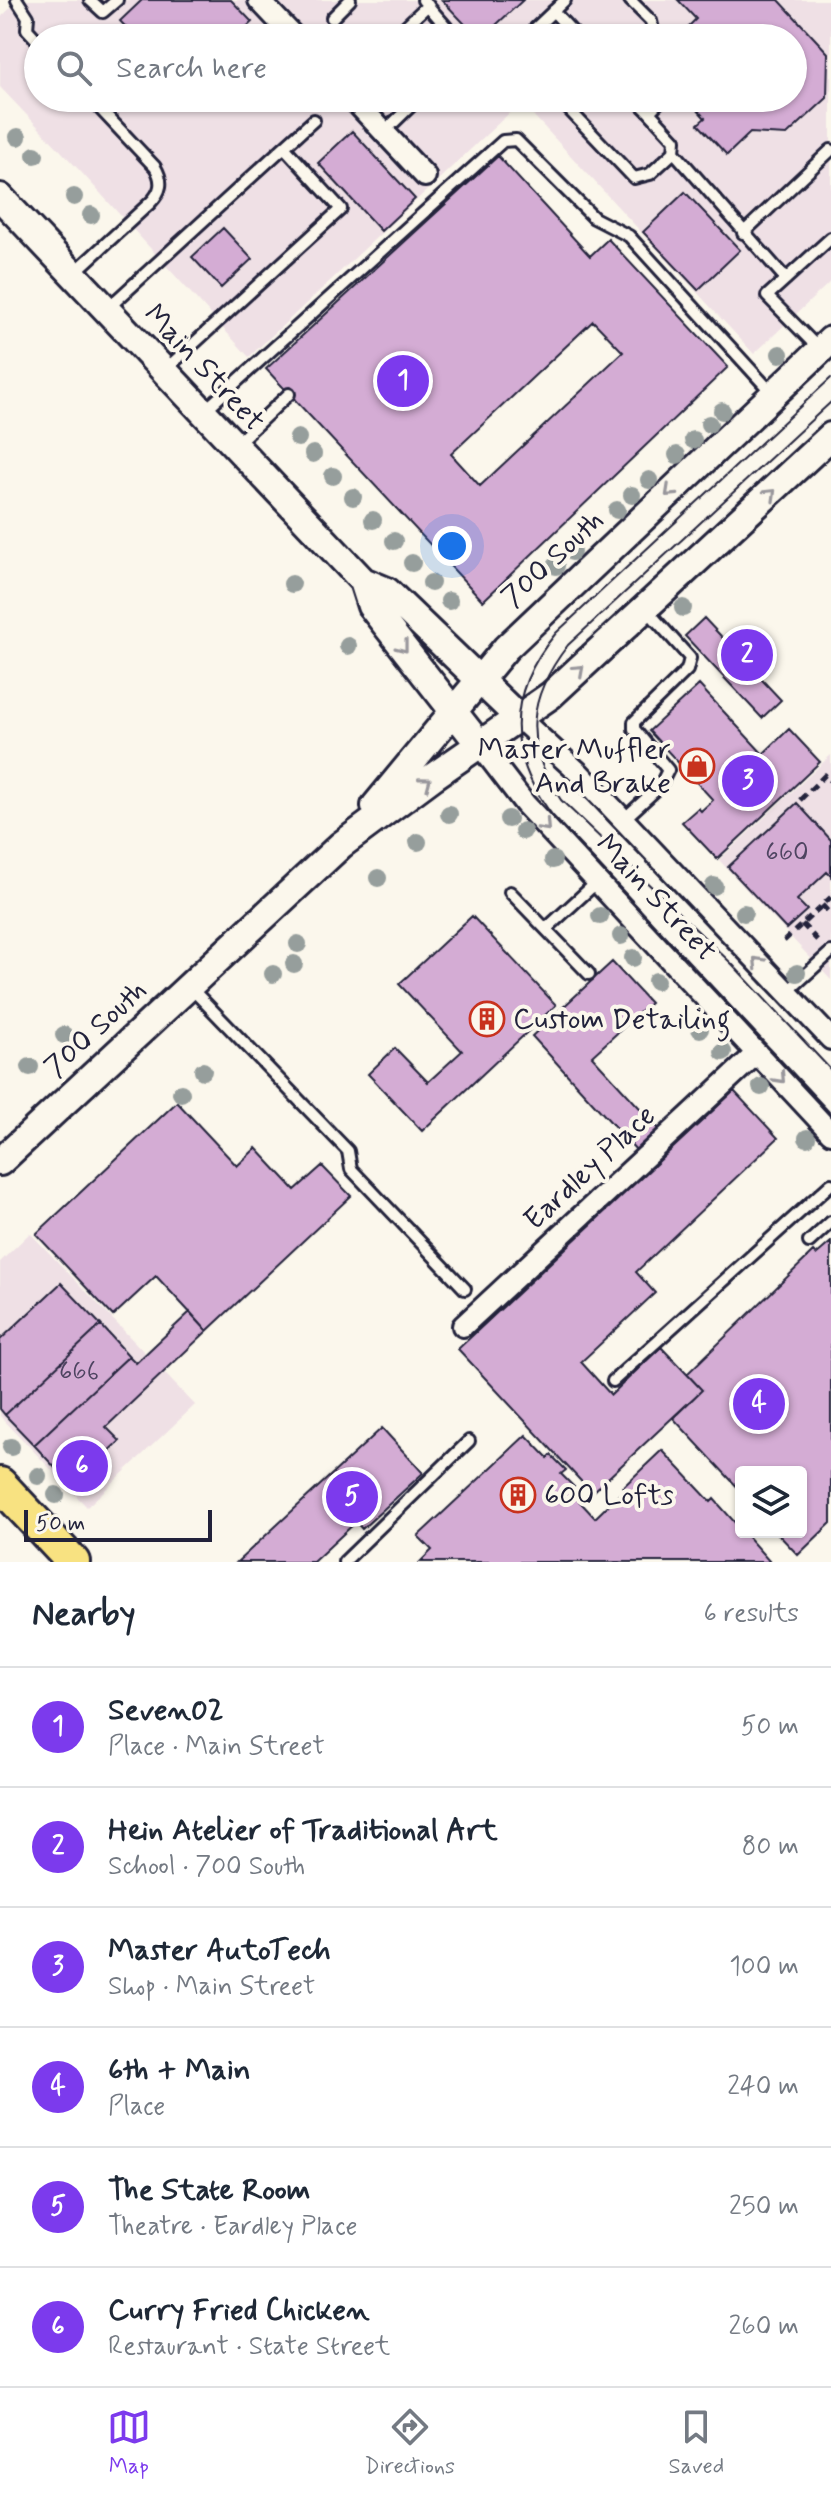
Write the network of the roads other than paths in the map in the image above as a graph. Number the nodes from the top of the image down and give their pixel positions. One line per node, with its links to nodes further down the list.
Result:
1 (17, 0): 11 (lane)
2 (90, 0): 3 (lane)
3 (117, 0)
4 (259, 0): 12 (street)
5 (350, 0): 10 (lane)
6 (565, 0): 9 (lane)
7 (630, 0): 17 (lane)
8 (425, 3): 13 (lane); 14 (lane)
9 (553, 11): 15 (lane); 16 (lane)
10 (332, 18)
11 (27, 24)
12 (282, 24)
13 (406, 24)
14 (444, 24)
15 (540, 24)
16 (565, 24)
17 (652, 24)
18 (103, 112): 32 (lane)
19 (365, 112): 24 (street)
20 (405, 112): 24 (lane)
21 (571, 112): 27 (lane)
22 (649, 112): 27 (lane)
23 (314, 120): 25 (lane)
24 (384, 132): 28 (street)
25 (284, 147): 34 (lane); 36 (lane)
26 (831, 150): 30 (lane)
27 (674, 152): 30 (lane)
28 (425, 176)
29 (0, 197): 32 (street, Main Street)
30 (743, 233): 33 (lane)
31 (831, 238): 33 (lane)
32 (72, 274): 34 (street, Main Street)
33 (786, 279): 35 (lane)
34 (106, 310): 36 (street, Main Street)
35 (826, 345): 38 (street, 700 South)
36 (164, 372): 39 (street, Main Street)
37 (289, 394): 41 (lane)
38 (774, 394): 39 (lane); 44 (street, 700 South, one-way to 44)
39 (203, 412): 41 (street, Main Street)
40 (831, 436): 43 (street, 700 South, one-way to 40)
41 (233, 446): 42 (street, Main Street)
42 (363, 581): 44 (street, Main Street); 45 (street, Main Street, one-way to 45)
43 (646, 609): 46 (street, 700 South, one-way to 43); 48 (lane)
44 (480, 680): 45 (street, 700 South); 46 (street, Main Street)
45 (454, 712): 47 (street, Main Street); 49 (street, 700 South)
46 (518, 717): 47 (street, 700 South); 48 (street, Main Street)
47 (479, 744): 49 (street, 700 South, one-way to 47); 50 (street, Main Street, one-way to 50)
48 (623, 820): 56 (street, Main Street, one-way to 48)
49 (341, 845): 55 (street, 700 South)
50 (597, 882): 52 (lane); 58 (street, Main Street)
51 (510, 892): 52 (lane)
52 (546, 929): 54 (lane)
53 (831, 952): 56 (lane)
54 (589, 974)
55 (190, 986): 60 (street, 700 South); 64 (lane)
56 (786, 993): 57 (street, Main Street)
57 (831, 1039)
58 (757, 1053): 59 (street, Main Street, one-way to 59); 65 (street, Eardley Place)
59 (831, 1133)
60 (0, 1162)
61 (831, 1184): 66 (lane)
62 (831, 1222): 63 (lane)
63 (809, 1242)
64 (465, 1289)
65 (463, 1326)
66 (613, 1381)
67 (469, 1441): 70 (lane)
68 (0, 1484): 69 (main road)
69 (73, 1562)
70 (344, 1562)

